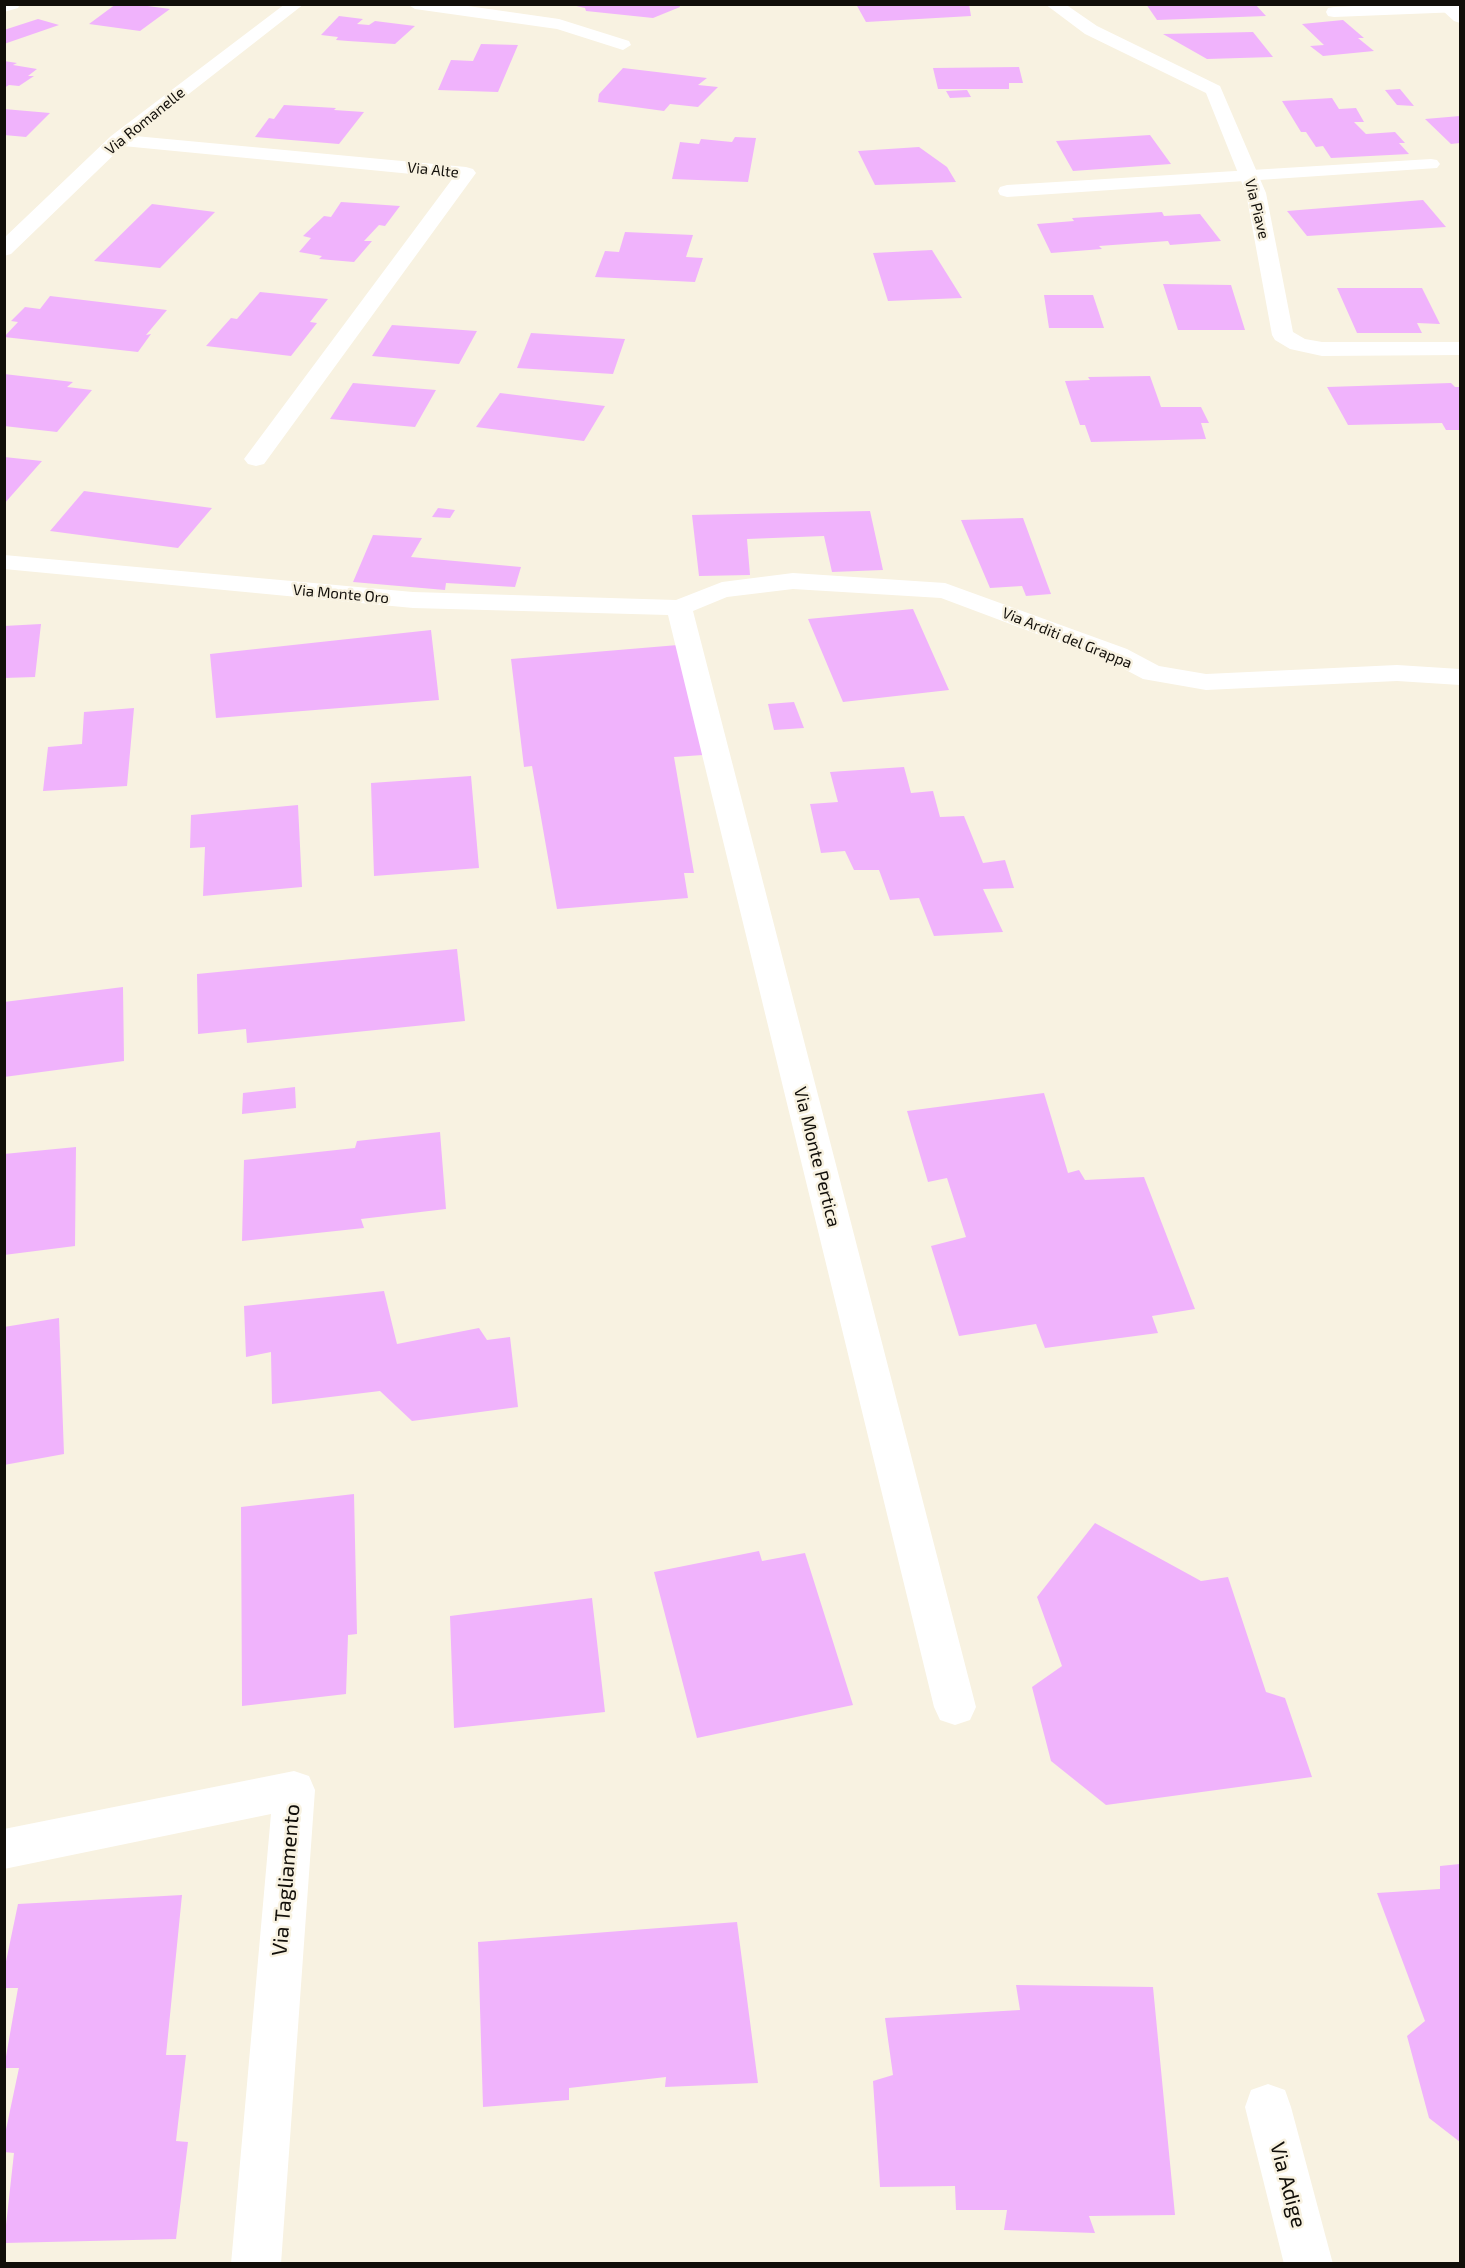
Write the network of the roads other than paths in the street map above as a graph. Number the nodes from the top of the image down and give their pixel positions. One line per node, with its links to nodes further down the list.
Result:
1 (12, 4): 5 (street)
2 (296, 4): 9 (street, Via Romanelle)
3 (415, 4): 8 (lane)
4 (1053, 4): 11 (street, Via Piave)
5 (4, 7)
6 (1457, 11): 7 (street)
7 (1334, 12)
8 (623, 45)
9 (118, 140): 13 (street, Via Romanelle); 15 (street, Via Alte)
10 (1431, 164): 11 (lane)
11 (1249, 175): 12 (lane); 14 (street, Via Piave)
12 (1007, 191)
13 (4, 250)
14 (1461, 349)
15 (256, 459)
16 (4, 562): 17 (street, Via Monte Oro)
17 (679, 608): 18 (street, Via Arditi del Grappa); 19 (street, Via Monte Pertica)
18 (1461, 677)
19 (955, 1707)
20 (4, 1849): 22 (street, Via Tagliamento)
21 (1268, 2107): 23 (street, Via Adige)
22 (256, 2264)
23 (1309, 2264)

